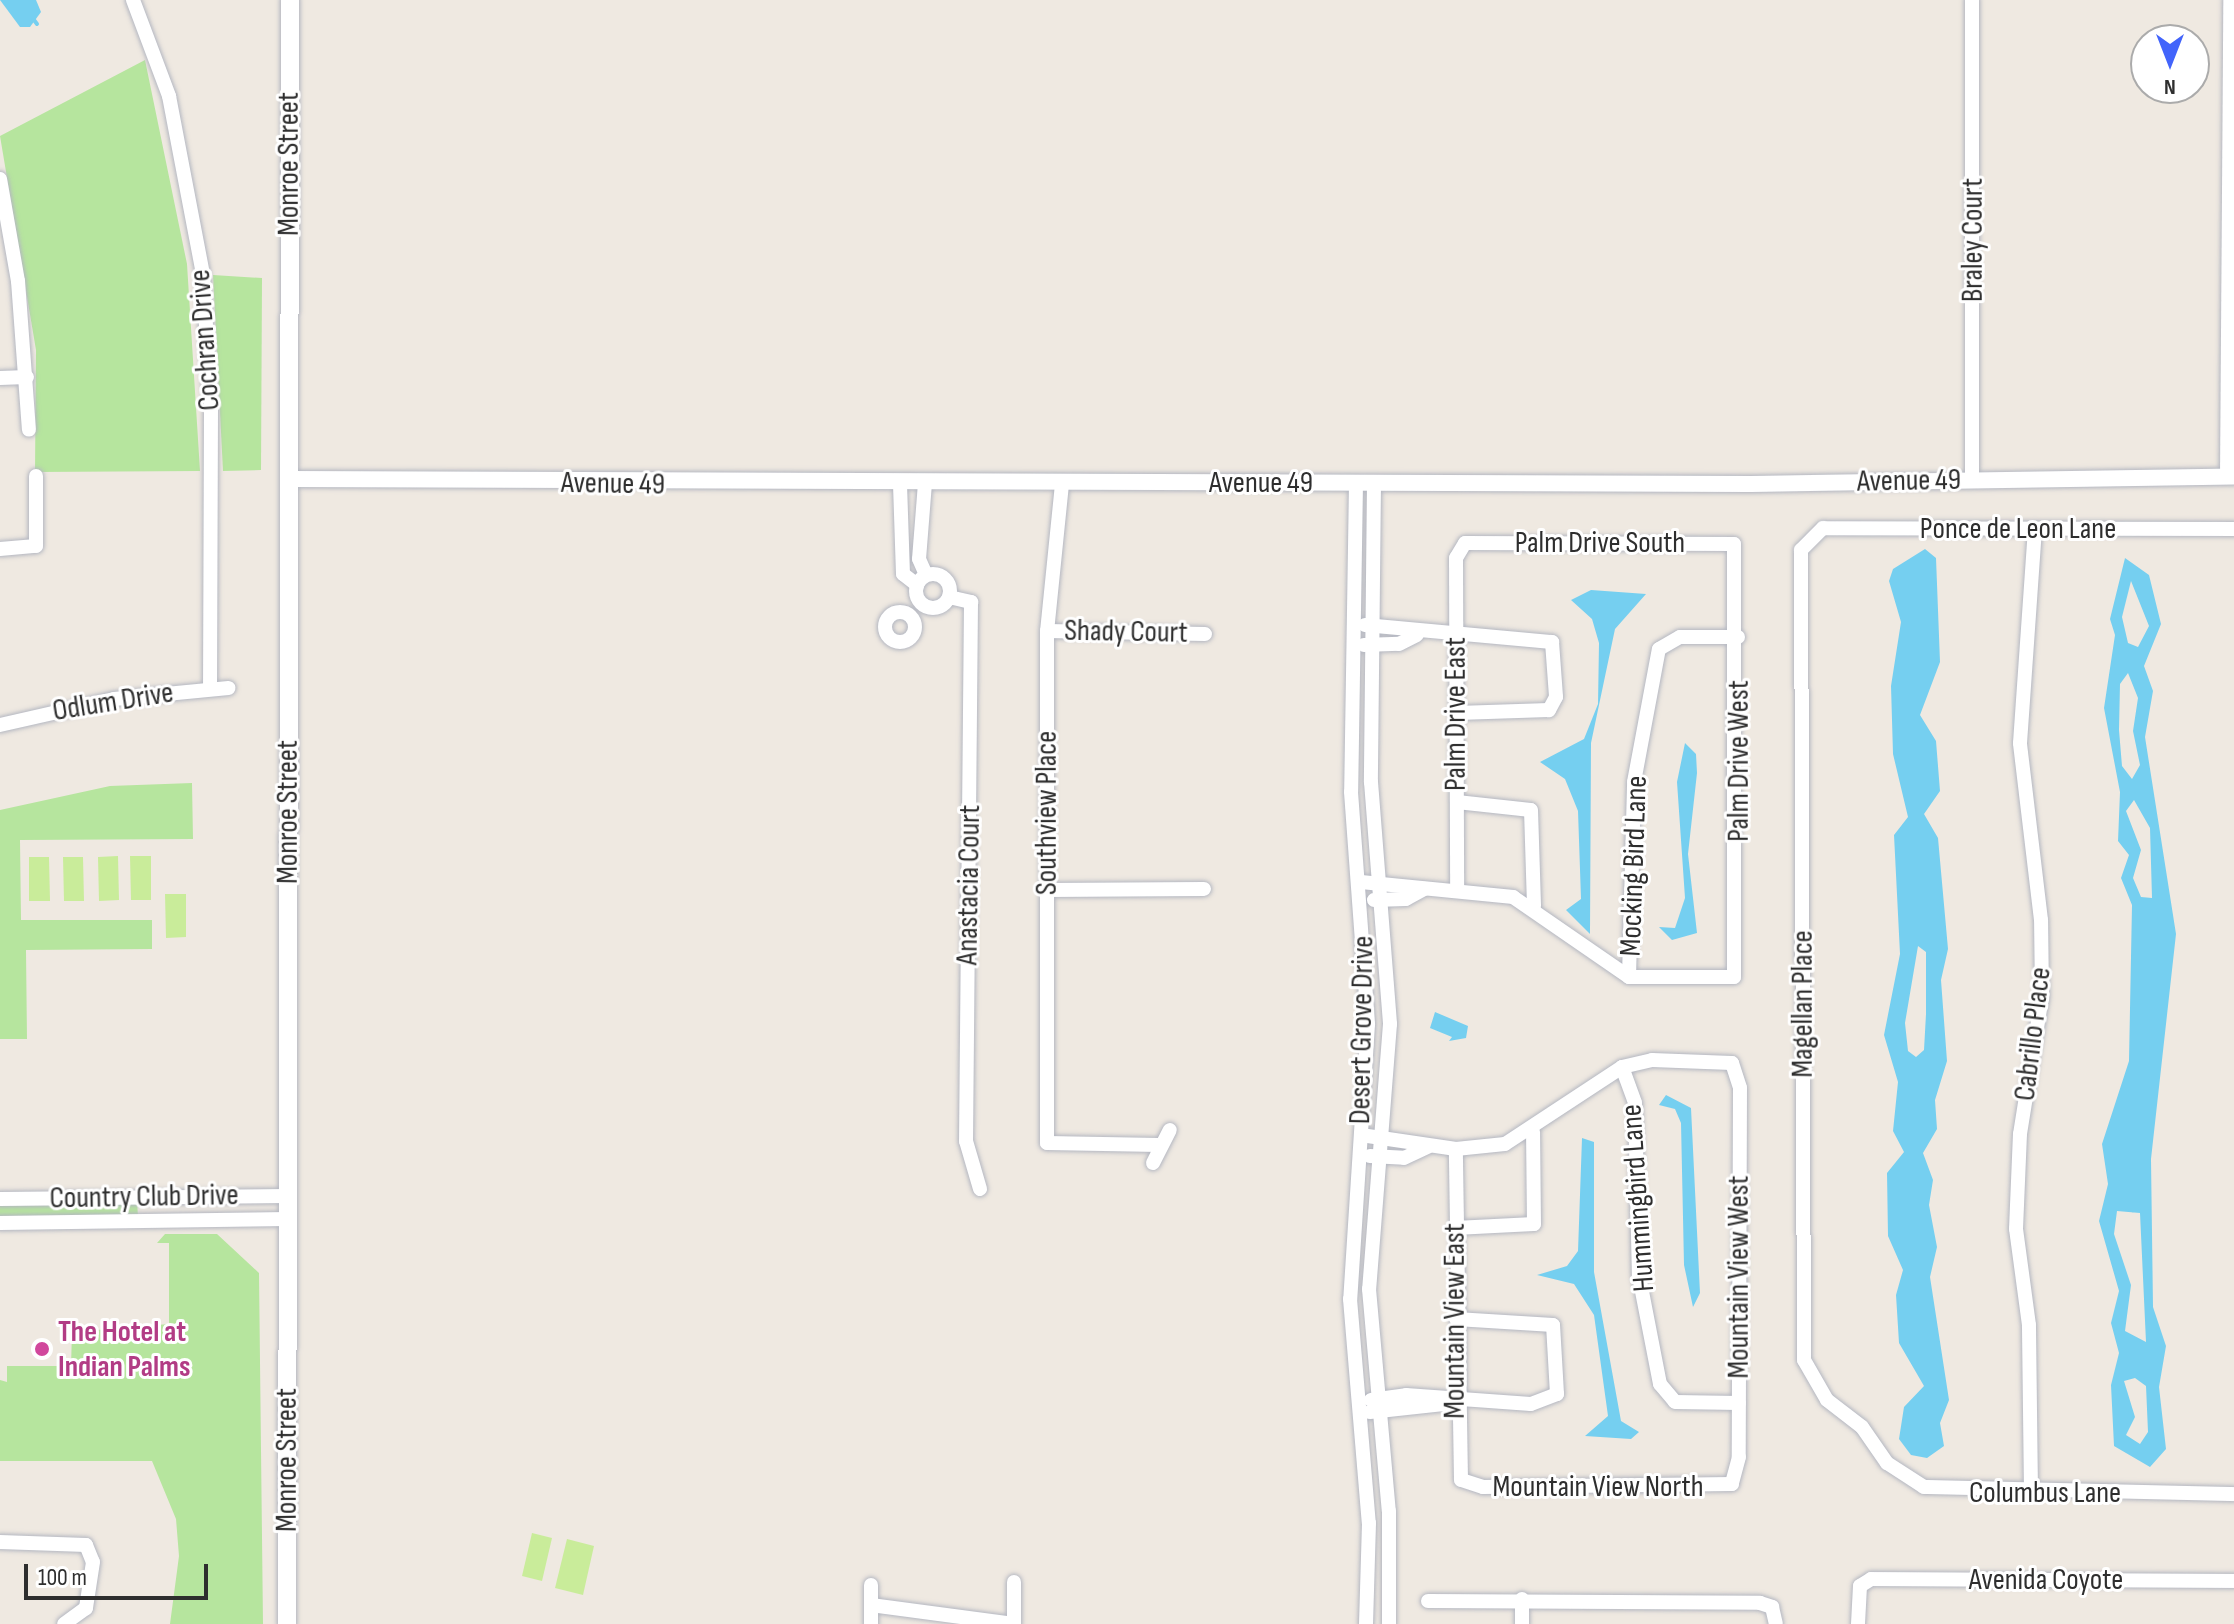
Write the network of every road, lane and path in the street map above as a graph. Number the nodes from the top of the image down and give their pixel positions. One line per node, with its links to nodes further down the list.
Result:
1 (133, 0): 41 (street, Cochran Drive)
2 (290, 0): 14 (main road, Monroe Street)
3 (1972, 0): 15 (street, Braley Court)
4 (2230, 0): 5 (street)
5 (2232, 91): 7 (street)
6 (0, 179): 8 (street)
7 (2231, 240): 10 (street)
8 (27, 377): 9 (street); 11 (street)
9 (0, 378)
10 (2230, 381): 13 (street)
11 (29, 430)
12 (36, 476): 26 (street)
13 (2231, 476): 15 (street, Avenue 49)
14 (289, 479): 19 (street, Avenue 49); 67 (main road, Monroe Street)
15 (1972, 480): 18 (street, Avenue 49)
16 (925, 483): 19 (street, Avenue 49); 20 (street, Avenue 49); 27 (street)
17 (1356, 483): 18 (street, Avenue 49); 20 (street, Avenue 49); 31 (street, Desert Grove Drive)
18 (1374, 483): 32 (street, Desert Grove Drive)
19 (900, 484): 27 (street)
20 (1062, 484): 33 (street, Southview Place)
21 (2035, 529): 22 (street, Ponce de Leon Lane); 23 (street, Ponce de Leon Lane); 81 (street, Cabrillo Place)
22 (2234, 529)
23 (1805, 538): 78 (street, Magellan Place)
24 (1465, 543): 25 (street, Palm Drive South); 36 (street, Palm Drive East)
25 (1734, 544): 37 (street, Palm Drive West)
26 (0, 549)
27 (921, 580): 28 (street, Anastacia Court); 29 (street)
28 (949, 597): 29 (street); 66 (street, Anastacia Court)
29 (921, 604): 30 (street)
30 (911, 616)
31 (1356, 625): 32 (street); 38 (street, Desert Grove Drive)
32 (1373, 626): 35 (street); 39 (street, Desert Grove Drive)
33 (1047, 631): 34 (street, Shady Court); 50 (street, Southview Place)
34 (1205, 634)
35 (1417, 635): 36 (street); 39 (street)
36 (1456, 635): 42 (street, Palm Drive East); 42 (street)
37 (1738, 637): 54 (street, Mocking Bird Lane); 54 (street, Palm Drive West)
38 (1356, 644): 39 (street); 45 (street, Desert Grove Drive)
39 (1373, 645): 46 (street, Desert Grove Drive)
40 (228, 688): 41 (street, Odlum Drive)
41 (210, 689): 43 (street, Odlum Drive)
42 (1457, 713): 44 (street, Palm Drive East)
43 (0, 725)
44 (1457, 802): 49 (street, Palm Drive East); 53 (street)
45 (1361, 882): 46 (street); 51 (street, Desert Grove Drive)
46 (1379, 882): 48 (street); 52 (street, Desert Grove Drive)
47 (1204, 889): 50 (street)
48 (1424, 889): 49 (street); 52 (street)
49 (1457, 889): 53 (street)
50 (1047, 890): 60 (street, Southview Place)
51 (1362, 900): 52 (street); 58 (street, Desert Grove Drive)
52 (1380, 900): 59 (street, Desert Grove Drive)
53 (1534, 906): 54 (street)
54 (1629, 977)
55 (1622, 1067): 57 (street); 75 (street, Hummingbird Lane); 75 (street, Mountain View West)
56 (1170, 1130): 60 (street)
57 (1533, 1132): 62 (street); 71 (street)
58 (1361, 1135): 59 (street); 63 (street, Desert Grove Drive)
59 (1381, 1136): 61 (street); 64 (street, Desert Grove Drive)
60 (1159, 1145): 65 (street)
61 (1428, 1147): 62 (street); 64 (street)
62 (1456, 1149): 71 (street, Mountain View East)
63 (1358, 1155): 64 (street); 76 (street, Desert Grove Drive)
64 (1379, 1156): 73 (street, Desert Grove Drive)
65 (1153, 1163)
66 (980, 1189)
67 (288, 1196): 68 (street, Country Club Drive); 69 (main road, Monroe Street)
68 (0, 1199)
69 (288, 1219): 70 (street, Country Club Drive); 91 (main road, Monroe Street)
70 (0, 1223)
71 (1455, 1228): 72 (street, Mountain View East)
72 (1456, 1319): 74 (street, Mountain View East); 74 (street)
73 (1377, 1395): 74 (street); 76 (street); 77 (street, Desert Grove Drive)
74 (1456, 1402): 77 (street); 79 (street, Mountain View East)
75 (1739, 1403): 80 (street, Mountain View West)
76 (1359, 1411): 77 (street); 94 (street, Desert Grove Drive)
77 (1379, 1413): 95 (street, Desert Grove Drive)
78 (1875, 1443): 81 (street, Columbus Lane)
79 (1471, 1485): 80 (street, Mountain View North)
80 (1726, 1487)
81 (2031, 1492): 82 (street, Columbus Lane)
82 (2234, 1494)
83 (0, 1542): 90 (street)
84 (2234, 1581): 98 (street, Avenida Coyote)
85 (1014, 1582): 93 (street)
86 (871, 1585): 89 (street)
87 (1522, 1599): 88 (street); 96 (street); 97 (street)
88 (1428, 1601)
89 (871, 1605): 92 (street); 93 (street)
90 (71, 1622)
91 (287, 1624)
92 (871, 1624)
93 (1014, 1624)
94 (1366, 1624)
95 (1389, 1624)
96 (1522, 1624)
97 (1776, 1624)
98 (1858, 1624)

